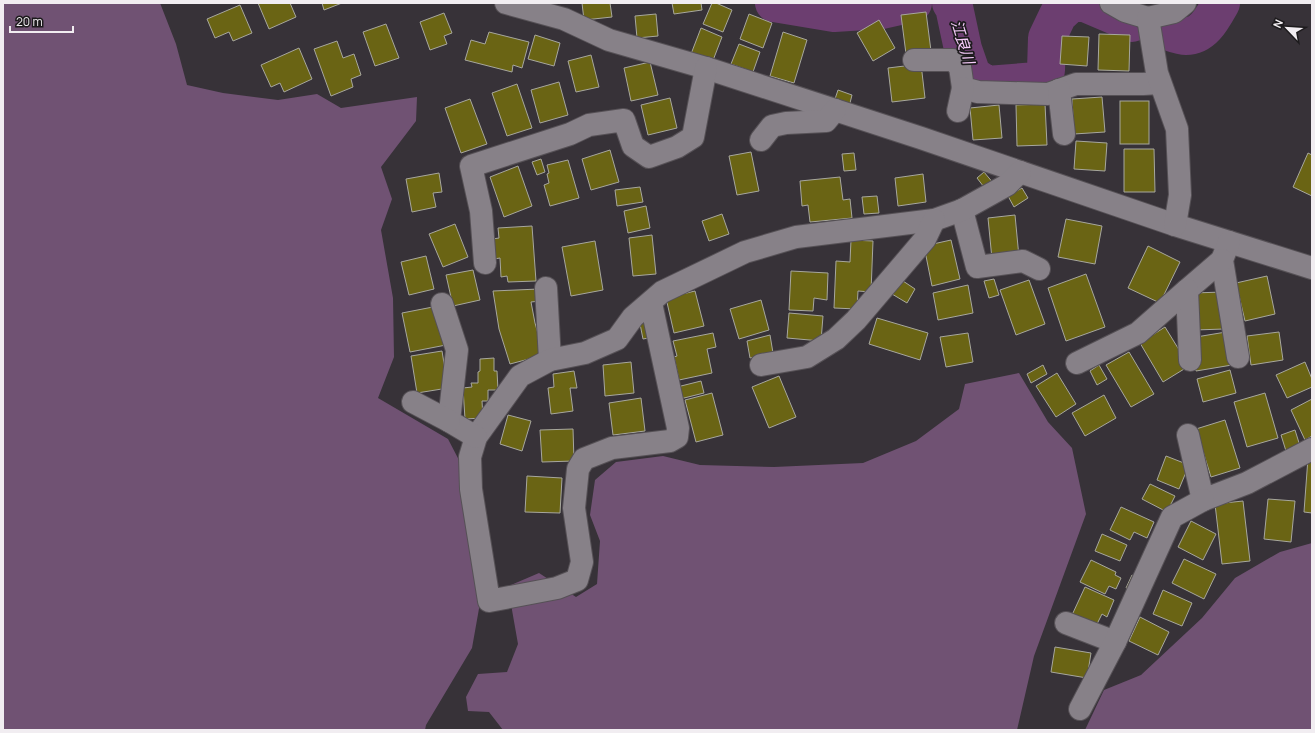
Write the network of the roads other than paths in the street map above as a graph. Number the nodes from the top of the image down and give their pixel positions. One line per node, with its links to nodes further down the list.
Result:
1 (506, 3): 6 (street)
2 (1111, 3): 4 (street)
3 (1185, 3): 4 (street)
4 (1148, 18): 7 (street)
5 (914, 60): 8 (street)
6 (706, 68): 10 (street); 19 (street)
7 (1160, 83): 9 (street); 17 (street)
8 (963, 88): 9 (street); 11 (street)
9 (1059, 90): 12 (street)
10 (835, 110): 13 (street); 14 (street)
11 (958, 111)
12 (1064, 134)
13 (760, 140)
14 (1020, 172): 15 (street); 17 (street)
15 (962, 210): 16 (street); 21 (street)
16 (934, 220): 24 (street); 30 (street)
17 (1175, 225): 18 (street)
18 (1225, 251): 20 (street); 23 (street); 26 (street)
19 (485, 263)
20 (1312, 268)
21 (1039, 269)
22 (546, 288): 27 (street)
23 (1187, 290): 28 (street); 29 (street)
24 (651, 303): 27 (street); 34 (street)
25 (442, 304): 32 (street)
26 (1238, 357)
27 (550, 360): 34 (street)
28 (1190, 360)
29 (1077, 363)
30 (762, 365)
31 (413, 402): 32 (street)
32 (449, 421): 34 (street)
33 (1188, 435): 36 (street)
34 (476, 437)
35 (1312, 449): 36 (street)
36 (1203, 500): 38 (street)
37 (1066, 623): 38 (street)
38 (1115, 642): 39 (street)
39 (1080, 709)

